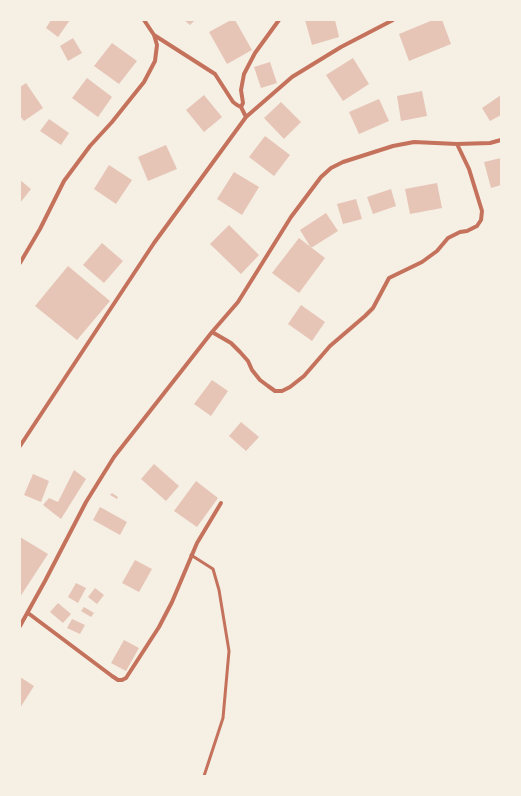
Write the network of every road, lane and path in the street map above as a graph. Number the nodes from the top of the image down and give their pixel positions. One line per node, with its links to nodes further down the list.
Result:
1 (144, 20): 4 (street)
2 (279, 20): 5 (street)
3 (392, 20): 6 (street)
4 (154, 35): 5 (street); 9 (street)
5 (241, 107): 6 (street)
6 (246, 117): 11 (street)
7 (501, 140): 8 (street)
8 (457, 144): 10 (street); 10 (street)
9 (20, 263)
10 (212, 332): 14 (street)
11 (20, 446)
12 (221, 502): 13 (street)
13 (191, 555): 14 (street); 16 (lane)
14 (28, 613): 15 (street)
15 (20, 626)
16 (204, 776)

